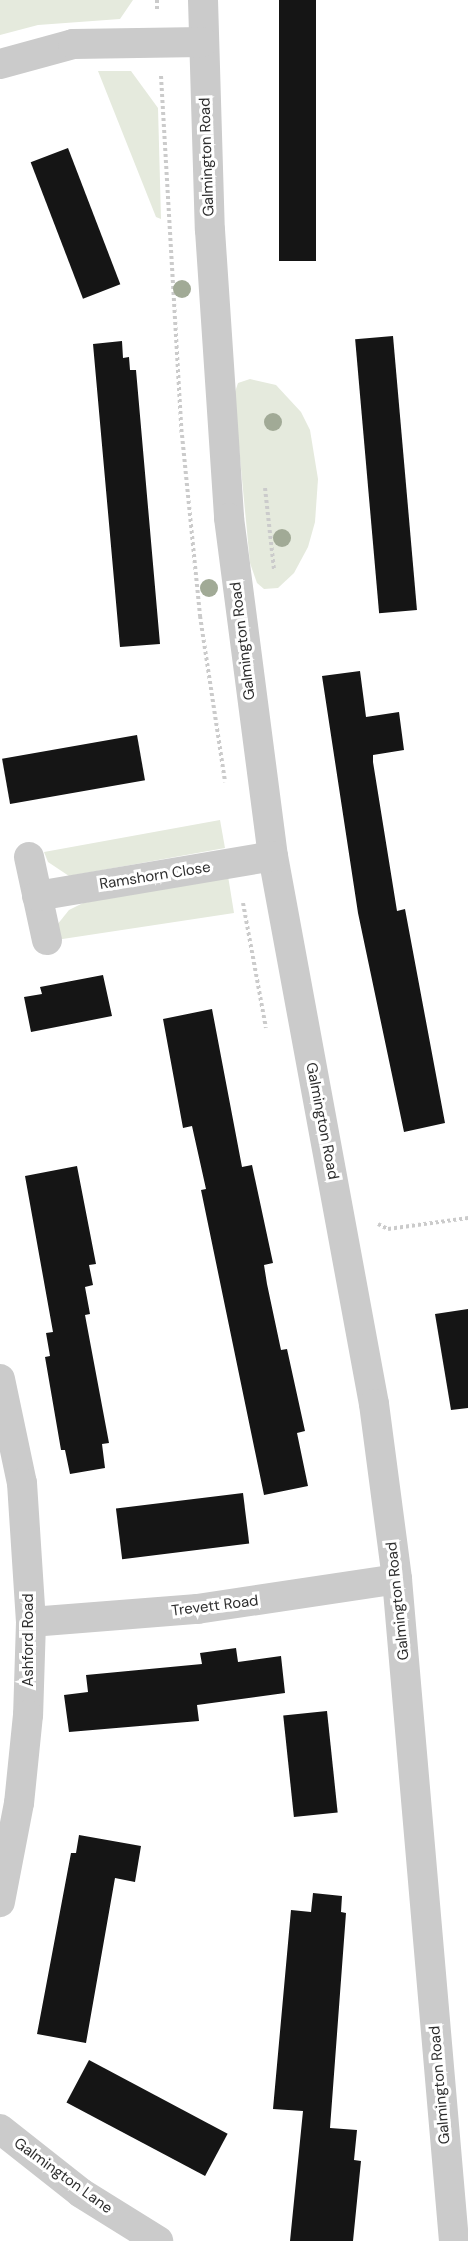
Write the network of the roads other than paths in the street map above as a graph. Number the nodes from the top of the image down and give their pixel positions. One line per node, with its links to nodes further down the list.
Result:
1 (203, 0): 2 (street, Galmington Road)
2 (204, 42): 3 (street); 5 (street, Galmington Road)
3 (0, 64)
4 (29, 856): 6 (street)
5 (273, 856): 6 (street, Ramshorn Close); 9 (street, Galmington Road)
6 (37, 896): 7 (street)
7 (47, 940)
8 (0, 1379): 10 (street, Ashford Road)
9 (397, 1578): 10 (street, Trevett Road); 12 (street, Galmington Road)
10 (31, 1623): 11 (street, Ashford Road)
11 (0, 1902)
12 (455, 2103): 15 (street, Galmington Road)
13 (0, 2129): 14 (street, Galmington Lane)
14 (158, 2241)
15 (454, 2241)

